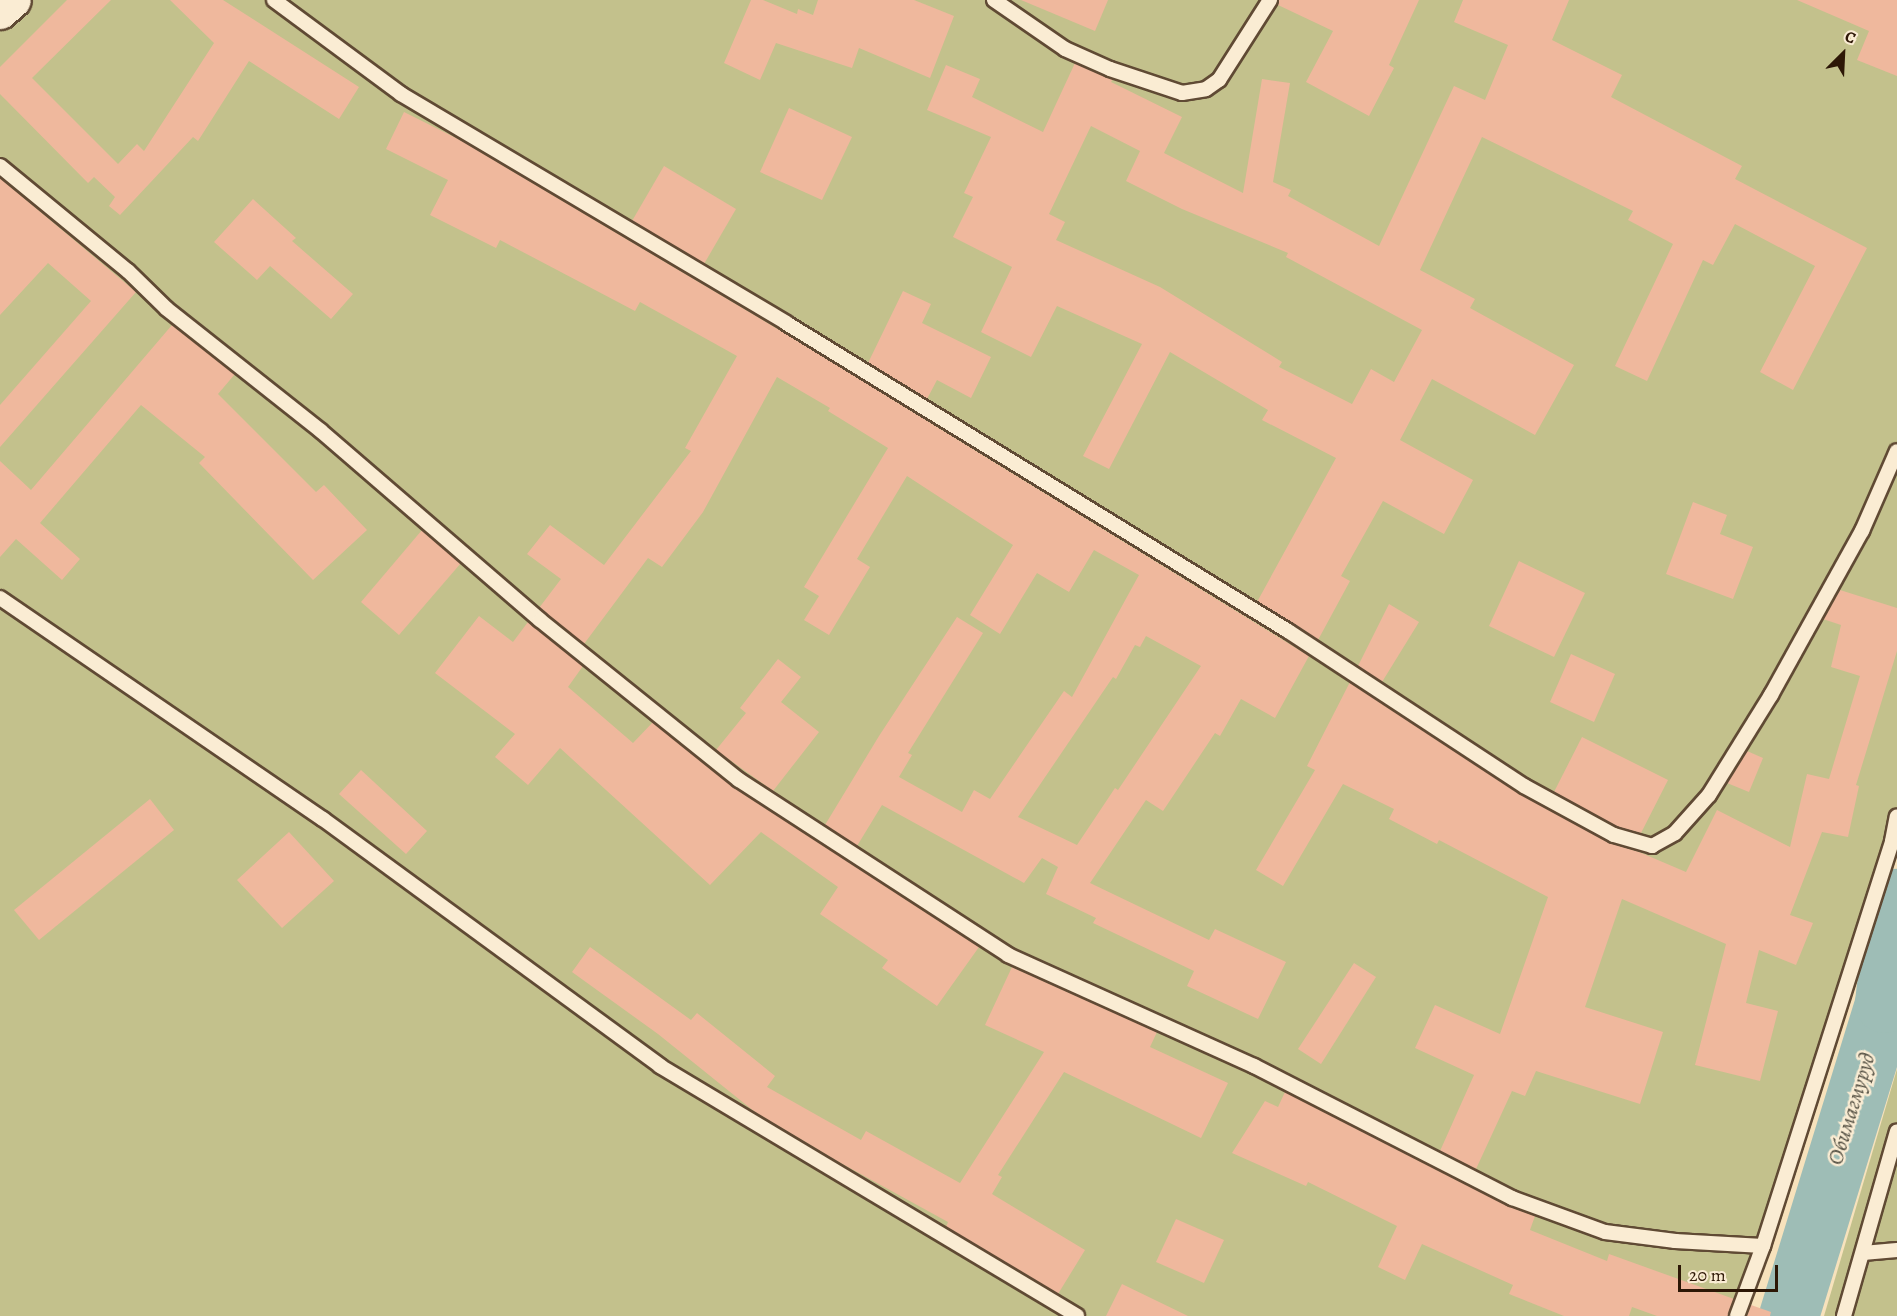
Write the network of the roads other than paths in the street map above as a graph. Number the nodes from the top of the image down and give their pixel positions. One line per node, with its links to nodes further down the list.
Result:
1 (14, 0): 5 (street)
2 (274, 0): 7 (lane)
3 (994, 0): 4 (lane)
4 (1270, 0)
5 (0, 12)
6 (0, 166): 11 (lane)
7 (1897, 451)
8 (0, 598): 14 (lane)
9 (1897, 816): 11 (lane)
10 (1897, 1131): 13 (lane)
11 (1763, 1246): 15 (lane)
12 (1897, 1250): 13 (lane)
13 (1863, 1253): 16 (lane)
14 (1077, 1316)
15 (1737, 1316)
16 (1844, 1316)

